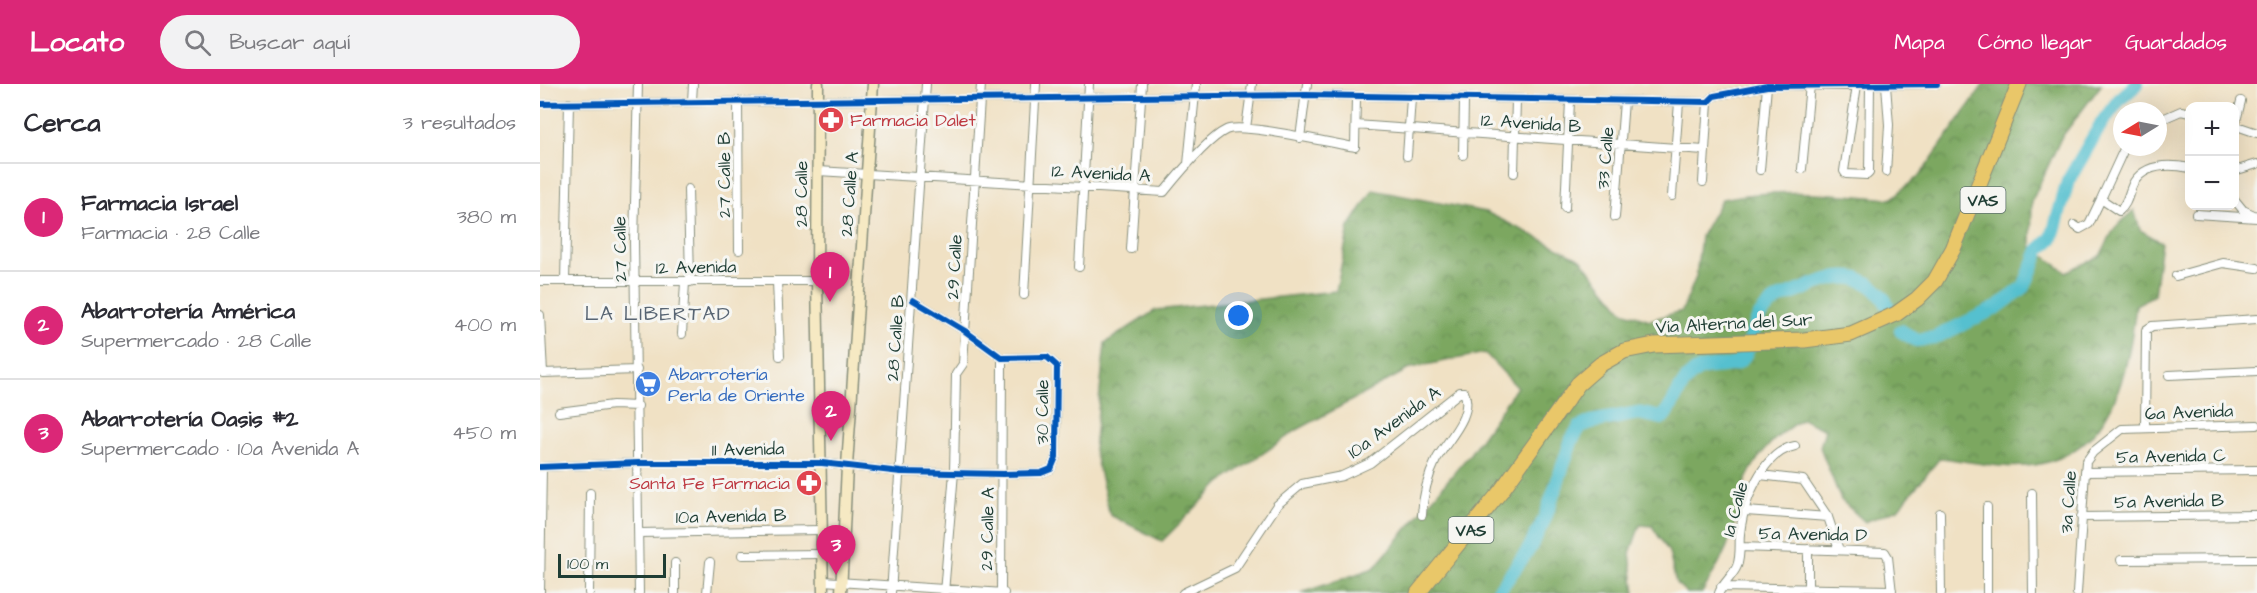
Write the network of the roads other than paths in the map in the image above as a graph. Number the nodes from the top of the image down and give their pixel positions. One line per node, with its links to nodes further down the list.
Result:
1 (638, 84): 43 (street, 27 Calle)
2 (693, 84): 36 (street)
3 (818, 84): 31 (main road, 28 Calle)
4 (873, 84): 32 (main road, 28 Calle A)
5 (926, 84): 26 (street, 28 Calle B)
6 (981, 84): 27 (street, 29 Calle)
7 (1036, 84): 28 (street)
8 (1089, 84): 23 (street)
9 (1142, 84): 29 (street)
10 (1196, 84): 24 (street)
11 (1252, 84): 22 (street)
12 (1307, 84): 21 (street)
13 (1937, 84): 19 (street)
14 (2019, 84): 102 (highway, Vía Alterna del Sur / VAS)
15 (2028, 84): 102 (highway, Vía Alterna del Sur / VAS)
16 (1810, 85): 17 (street); 20 (street); 66 (street)
17 (1857, 85): 18 (street); 18 (street)
18 (1870, 85): 19 (street)
19 (1886, 85): 70 (street)
20 (1767, 86): 41 (street); 69 (street)
21 (1306, 95): 22 (street); 25 (street); 55 (street)
22 (1252, 96): 24 (street); 50 (street)
23 (1088, 97): 28 (street); 29 (street); 77 (street)
24 (1196, 97): 29 (street); 63 (street)
25 (1356, 97): 30 (street); 48 (street)
26 (926, 98): 27 (street); 32 (street); 73 (street, 28 Calle B)
27 (980, 98): 28 (street); 74 (street, 29 Calle)
28 (1035, 98): 76 (street)
29 (1142, 98): 79 (street)
30 (1411, 98): 34 (street); 51 (street)
31 (817, 99): 32 (street); 33 (street); 68 (main road, 28 Calle)
32 (872, 99): 72 (main road, 28 Calle A)
33 (738, 100): 36 (street); 89 (street, 27 Calle B)
34 (1464, 100): 35 (street); 52 (street)
35 (1516, 100): 37 (street); 54 (street)
36 (692, 101): 43 (street)
37 (1570, 101): 38 (street); 56 (street)
38 (1624, 101): 40 (street); 57 (street, 33 Calle)
39 (2241, 101): 45 (street)
40 (1679, 102): 41 (street); 58 (street)
41 (1708, 102): 59 (street)
42 (569, 103): 43 (street); 44 (street); 95 (street)
43 (635, 103): 98 (street, 27 Calle)
44 (540, 104)
45 (2239, 109)
46 (2185, 112): 47 (street)
47 (2167, 117)
48 (1356, 125): 51 (street, 12 Avenida B); 55 (street, 12 Avenida A)
49 (2239, 126): 53 (street)
50 (1246, 128): 55 (street, 12 Avenida A); 63 (street, 12 Avenida A)
51 (1409, 130): 52 (street, 12 Avenida B); 61 (street)
52 (1463, 133): 54 (street, 12 Avenida B); 60 (street)
53 (2257, 133)
54 (1515, 136): 56 (street, 12 Avenida B); 71 (street)
55 (1300, 138)
56 (1568, 139): 57 (street, 12 Avenida B); 83 (street)
57 (1622, 145): 58 (street, 12 Avenida B); 85 (street, 33 Calle)
58 (1675, 148): 59 (street, 12 Avenida B); 80 (street)
59 (1704, 150): 75 (street)
60 (1462, 155)
61 (1407, 156)
62 (2121, 156): 81 (street)
63 (1188, 164): 79 (street, 12 Avenida A)
64 (2257, 164): 67 (street)
65 (2185, 167): 81 (street)
66 (1802, 169)
67 (2239, 170)
68 (818, 171): 72 (street, 12 Avenida A); 97 (main road, 28 Calle)
69 (1760, 171)
70 (1886, 172)
71 (1514, 173)
72 (867, 174): 73 (street, 12 Avenida A); 121 (main road, 28 Calle A)
73 (921, 177): 74 (street, 12 Avenida A); 101 (street, 28 Calle B)
74 (974, 180): 76 (street, 12 Avenida A); 105 (street, 29 Calle)
75 (1703, 182)
76 (1030, 184): 77 (street, 12 Avenida A); 100 (street)
77 (1083, 187): 79 (street, 12 Avenida A); 90 (street)
78 (688, 189): 99 (street)
79 (1135, 190): 88 (street)
80 (1672, 196)
81 (2101, 198): 87 (street)
82 (2239, 204): 86 (street)
83 (1565, 208)
84 (2196, 214): 86 (street)
85 (1615, 217)
86 (2257, 218)
87 (2073, 225)
88 (1131, 249)
89 (739, 250)
90 (1079, 267)
91 (2257, 268): 92 (street); 93 (street)
92 (2176, 276)
93 (2257, 276)
94 (540, 281): 95 (street, 12 Avenida)
95 (565, 281): 98 (street, 12 Avenida)
96 (777, 281): 97 (street, 12 Avenida); 99 (street, 12 Avenida); 107 (street)
97 (817, 281): 120 (main road, 28 Calle)
98 (635, 282): 99 (street, 12 Avenida); 109 (street, 27 Calle)
99 (688, 282): 106 (street)
100 (1024, 296)
101 (913, 300): 105 (street); 126 (street, 28 Calle B)
102 (1920, 303): 122 (highway, Vía Alterna del Sur / VAS)
103 (540, 315): 109 (street)
104 (2257, 319): 115 (street)
105 (965, 331): 108 (street); 125 (street, 29 Calle)
106 (682, 333)
107 (780, 356)
108 (1002, 358): 118 (street, 30 Calle); 128 (street, 29 Calle A)
109 (637, 370): 112 (street, 27 Calle)
110 (2257, 371): 111 (street)
111 (2169, 375)
112 (638, 406): 113 (street); 119 (street, 27 Calle)
113 (559, 412)
114 (2257, 425): 115 (street, 6a Avenida)
115 (2145, 428): 116 (street, 6a Avenida)
116 (2122, 429): 127 (street, 3a Calle)
117 (1795, 446): 129 (street, 1a Calle)
118 (1056, 457): 128 (street, 11 Avenida)
119 (638, 463): 120 (street, 11 Avenida); 123 (street, 11 Avenida); 140 (street, 27 Calle)
120 (822, 463): 121 (street, 11 Avenida); 139 (main road, 28 Calle)
121 (847, 466): 126 (street, 11 Avenida); 151 (main road, 28 Calle A)
122 (1523, 466): 165 (highway, Vía Alterna del Sur / VAS); 166 (highway, Vía Alterna del Sur / VAS)
123 (541, 467): 157 (street)
124 (2257, 470): 127 (street, 5a Avenida C)
125 (954, 471): 126 (street, 11 Avenida); 128 (street, 11 Avenida); 154 (street, 29 Calle)
126 (901, 472): 152 (street, 28 Calle B)
127 (2085, 472): 138 (street, 3a Calle)
128 (1003, 474): 163 (street, 29 Calle A)
129 (1760, 475): 133 (street, 1a Calle); 137 (street)
130 (590, 493): 158 (street)
131 (2032, 493): 169 (street)
132 (1987, 507): 168 (street)
133 (1746, 511): 137 (street); 141 (street, 1a Calle)
134 (1940, 513): 167 (street)
135 (1422, 515): 164 (street, 10a Avenida A)
136 (2257, 515): 138 (street, 5a Avenida B)
137 (1828, 517): 143 (street)
138 (2081, 517): 170 (street, 3a Calle)
139 (822, 530): 140 (street, 10a Avenida B); 144 (main road, 28 Calle)
140 (639, 533): 159 (street, 27 Calle)
141 (1740, 547): 142 (street, 5a Avenida D); 153 (street, 1a Calle)
142 (1808, 549): 143 (street, 5a Avenida D); 155 (street)
143 (1839, 550): 156 (street, 5a Avenida D)
144 (822, 554): 145 (street); 150 (main road, 28 Calle)
145 (742, 555)
146 (2257, 559): 147 (street)
147 (2121, 560)
148 (710, 562): 161 (street)
149 (675, 563): 160 (street)
150 (823, 581): 151 (street); 162 (main road, 28 Calle)
151 (842, 587): 152 (street)
152 (891, 589): 154 (street)
153 (1720, 590): 155 (street)
154 (944, 591): 163 (street)
155 (1808, 591): 156 (street)
156 (1892, 592)
157 (540, 593)
158 (589, 593)
159 (639, 593)
160 (675, 593)
161 (707, 593)
162 (823, 593)
163 (1003, 593)
164 (1183, 593)
165 (1418, 593)
166 (1430, 593)
167 (1941, 593)
168 (1987, 593)
169 (2033, 593)
170 (2077, 593)

